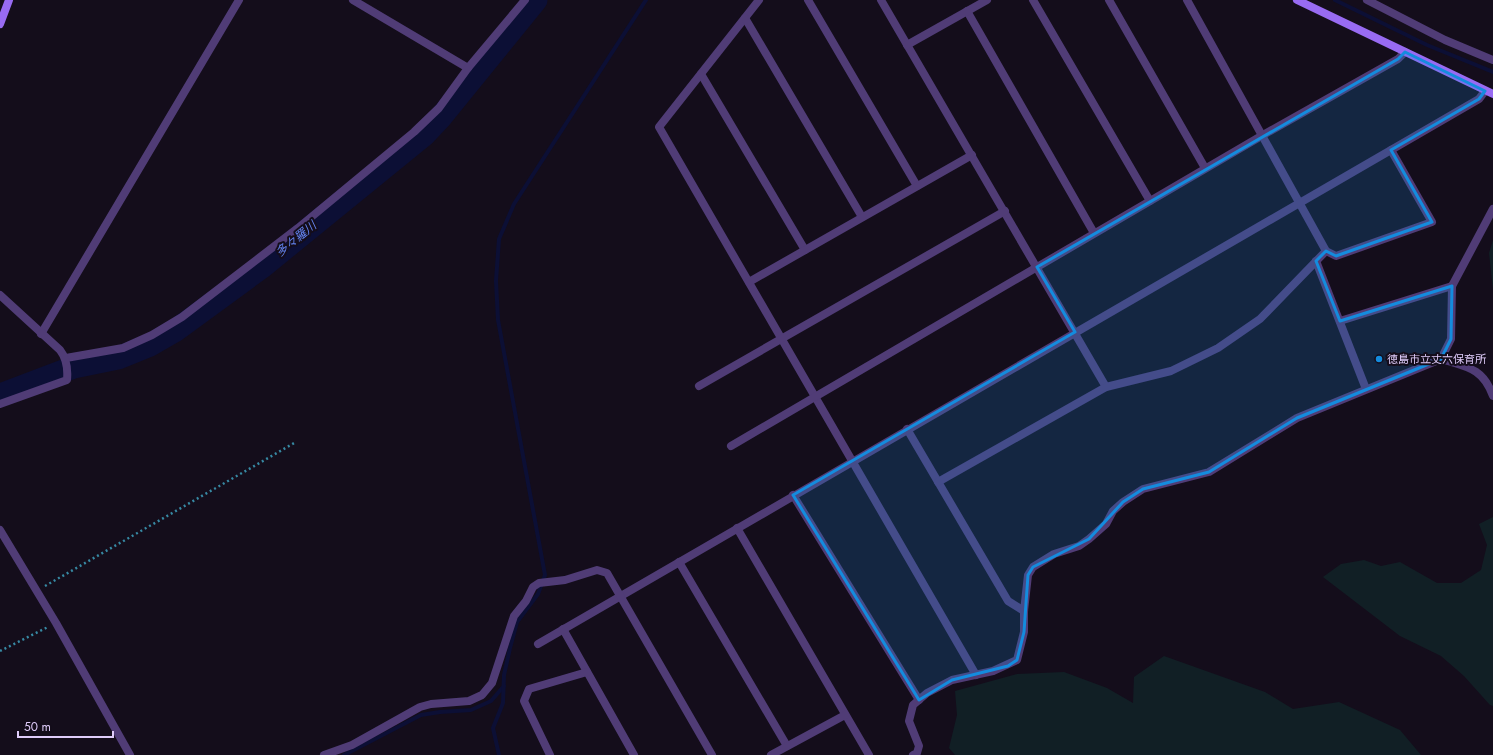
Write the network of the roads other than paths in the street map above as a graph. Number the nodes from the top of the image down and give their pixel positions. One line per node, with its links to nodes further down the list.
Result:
1 (9, 0): 16 (street)
2 (239, 0): 44 (street)
3 (353, 0): 20 (street)
4 (525, 0): 20 (street)
5 (759, 0): 15 (street)
6 (808, 0): 28 (street)
7 (881, 0): 17 (street)
8 (987, 0): 14 (street)
9 (1033, 0): 29 (street)
10 (1109, 0): 27 (street)
11 (1187, 0): 24 (street)
12 (1297, 0): 18 (street)
13 (1368, 0): 19 (street)
14 (967, 11): 17 (street); 34 (street)
15 (745, 18): 21 (street); 33 (street)
16 (0, 24)
17 (907, 45): 26 (street)
18 (1405, 52): 22 (street); 24 (street)
19 (1493, 60)
20 (468, 68): 47 (street)
21 (701, 74): 35 (street); 39 (street)
22 (1485, 91): 23 (street); 25 (street)
23 (1493, 94)
24 (1263, 135): 27 (street); 30 (street)
25 (1391, 150): 30 (street); 36 (street)
26 (972, 155): 28 (street); 32 (street)
27 (1205, 168): 29 (street)
28 (917, 186): 33 (street)
29 (1150, 201): 34 (street)
30 (1298, 203): 36 (street); 43 (street)
31 (1493, 209): 40 (street)
32 (1005, 211): 38 (street); 45 (street)
33 (862, 217): 35 (street)
34 (1094, 233): 38 (street)
35 (805, 250): 39 (street)
36 (1326, 251): 37 (street)
37 (1316, 261): 42 (street); 49 (street)
38 (1037, 266): 43 (street); 51 (street)
39 (749, 282): 45 (street)
40 (1452, 286): 42 (street); 46 (street)
41 (0, 295): 44 (street)
42 (1340, 321): 50 (street)
43 (1075, 332): 49 (street); 54 (street)
44 (41, 334): 47 (street)
45 (781, 338): 48 (street); 51 (street)
46 (1441, 360): 50 (street); 52 (street)
47 (66, 361): 53 (street)
48 (699, 386)
49 (1106, 387): 57 (street)
50 (1366, 389): 63 (street)
51 (814, 396): 55 (street); 56 (street)
52 (1493, 396)
53 (0, 404)
54 (907, 429): 56 (street); 57 (street)
55 (731, 446)
56 (852, 461): 58 (street); 67 (street)
57 (938, 482): 63 (street)
58 (793, 495): 59 (street); 68 (street)
59 (737, 528): 61 (street); 69 (street)
60 (0, 530): 71 (street)
61 (679, 562): 62 (street); 70 (street)
62 (620, 596): 64 (street); 72 (street); 75 (street)
63 (1024, 611): 67 (street)
64 (563, 630): 65 (street); 66 (street)
65 (538, 644)
66 (587, 672): 73 (street); 74 (street)
67 (976, 675): 68 (street)
68 (919, 700): 78 (street)
69 (845, 715): 70 (street); 77 (street)
70 (787, 746): 76 (street)
71 (130, 755)
72 (324, 755)
73 (550, 755)
74 (634, 755)
75 (712, 755)
76 (771, 755)
77 (869, 755)
78 (913, 755)

